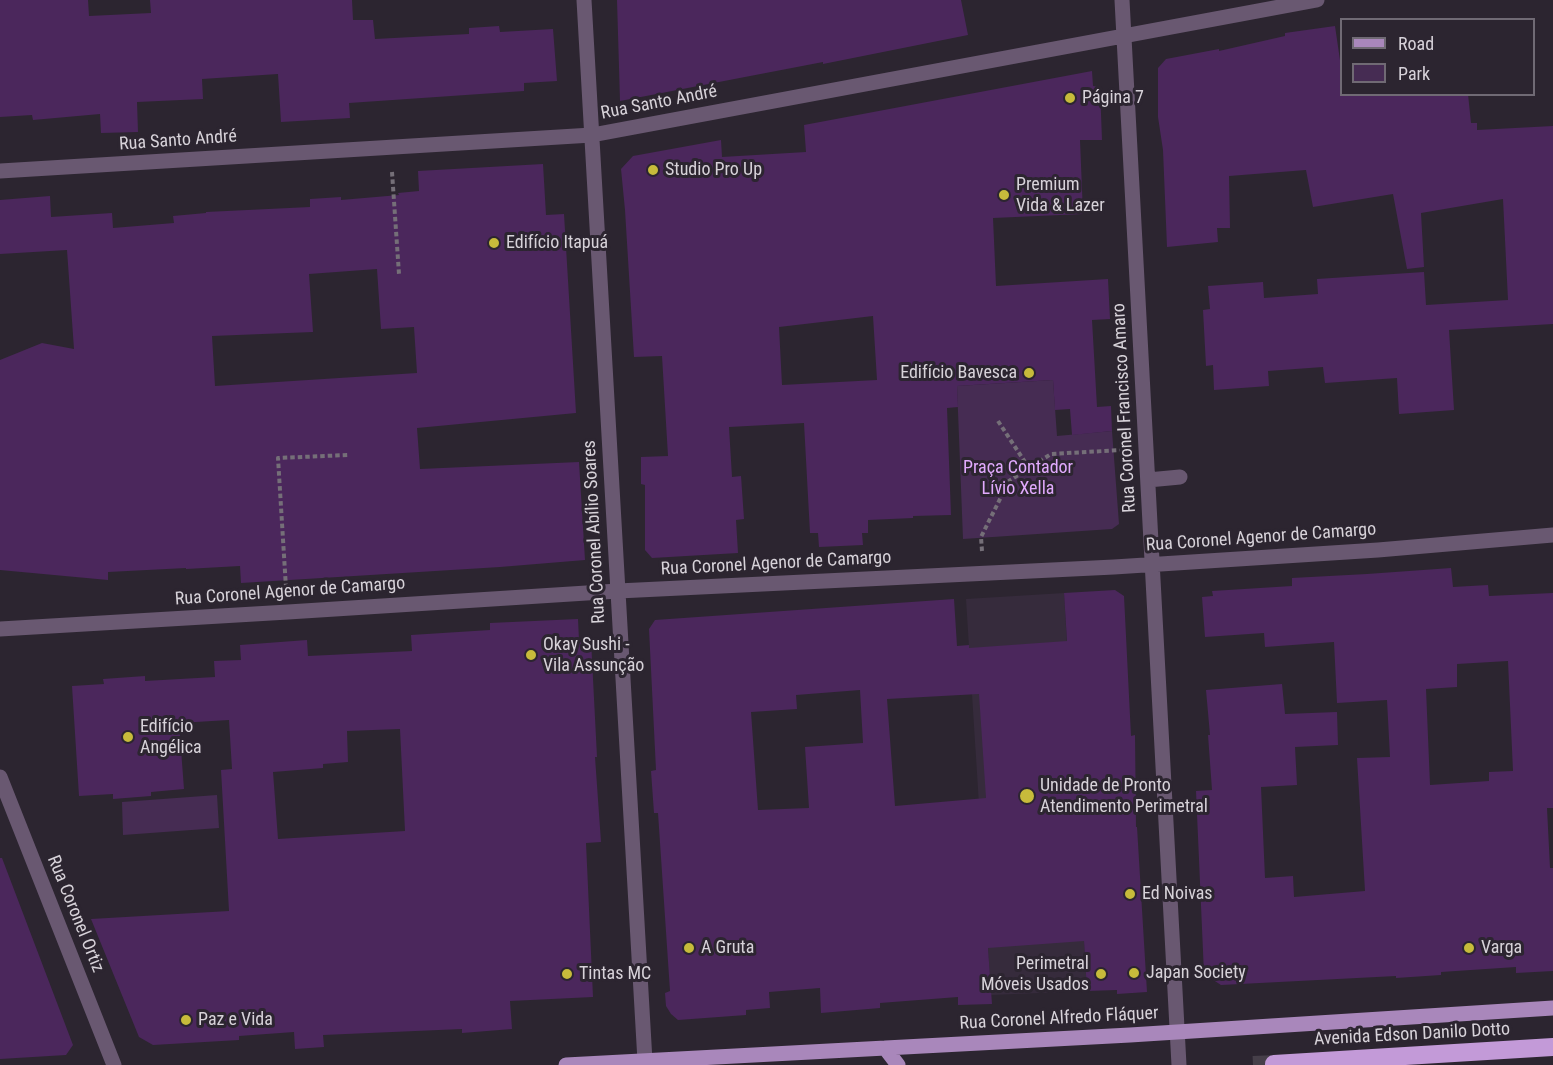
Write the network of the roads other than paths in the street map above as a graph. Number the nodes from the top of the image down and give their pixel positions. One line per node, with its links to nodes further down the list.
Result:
1 (584, 0): 5 (street, Rua Coronel Abílio Soares)
2 (1122, 0): 4 (street, Rua Coronel Francisco Amaro)
3 (1317, 0): 4 (street, Rua Santo André)
4 (1125, 37): 5 (street, Rua Santo André); 8 (street, Rua Coronel Francisco Amaro)
5 (592, 135): 6 (street, Rua Santo André); 11 (street, Rua Coronel Abílio Soares)
6 (0, 171)
7 (1180, 477): 8 (street)
8 (1148, 480): 10 (street, Rua Coronel Francisco Amaro)
9 (1553, 536): 10 (street, Rua Coronel Agenor de Camargo)
10 (1152, 564): 11 (street, Rua Coronel Agenor de Camargo); 15 (street, Rua Coronel Francisco Amaro)
11 (618, 591): 12 (street, Rua Coronel Agenor de Camargo); 18 (street, Rua Coronel Abílio Soares)
12 (0, 629)
13 (0, 777): 20 (street, Rua Coronel Ortiz)
14 (1553, 1008): 15 (main road, Rua Coronel Alfredo Fláquer)
15 (1178, 1032): 17 (main road, Rua Coronel Alfredo Fláquer); 23 (street, Rua Coronel Francisco Amaro)
16 (1553, 1047): 19 (highway, Avenida Edson Danilo Dotto)
17 (885, 1048): 18 (main road, Rua Coronel Alfredo Fláquer); 22 (main road)
18 (645, 1061): 21 (main road, Rua Coronel Alfredo Fláquer)
19 (1274, 1064)
20 (114, 1065)
21 (566, 1065)
22 (898, 1065)
23 (1179, 1065)

